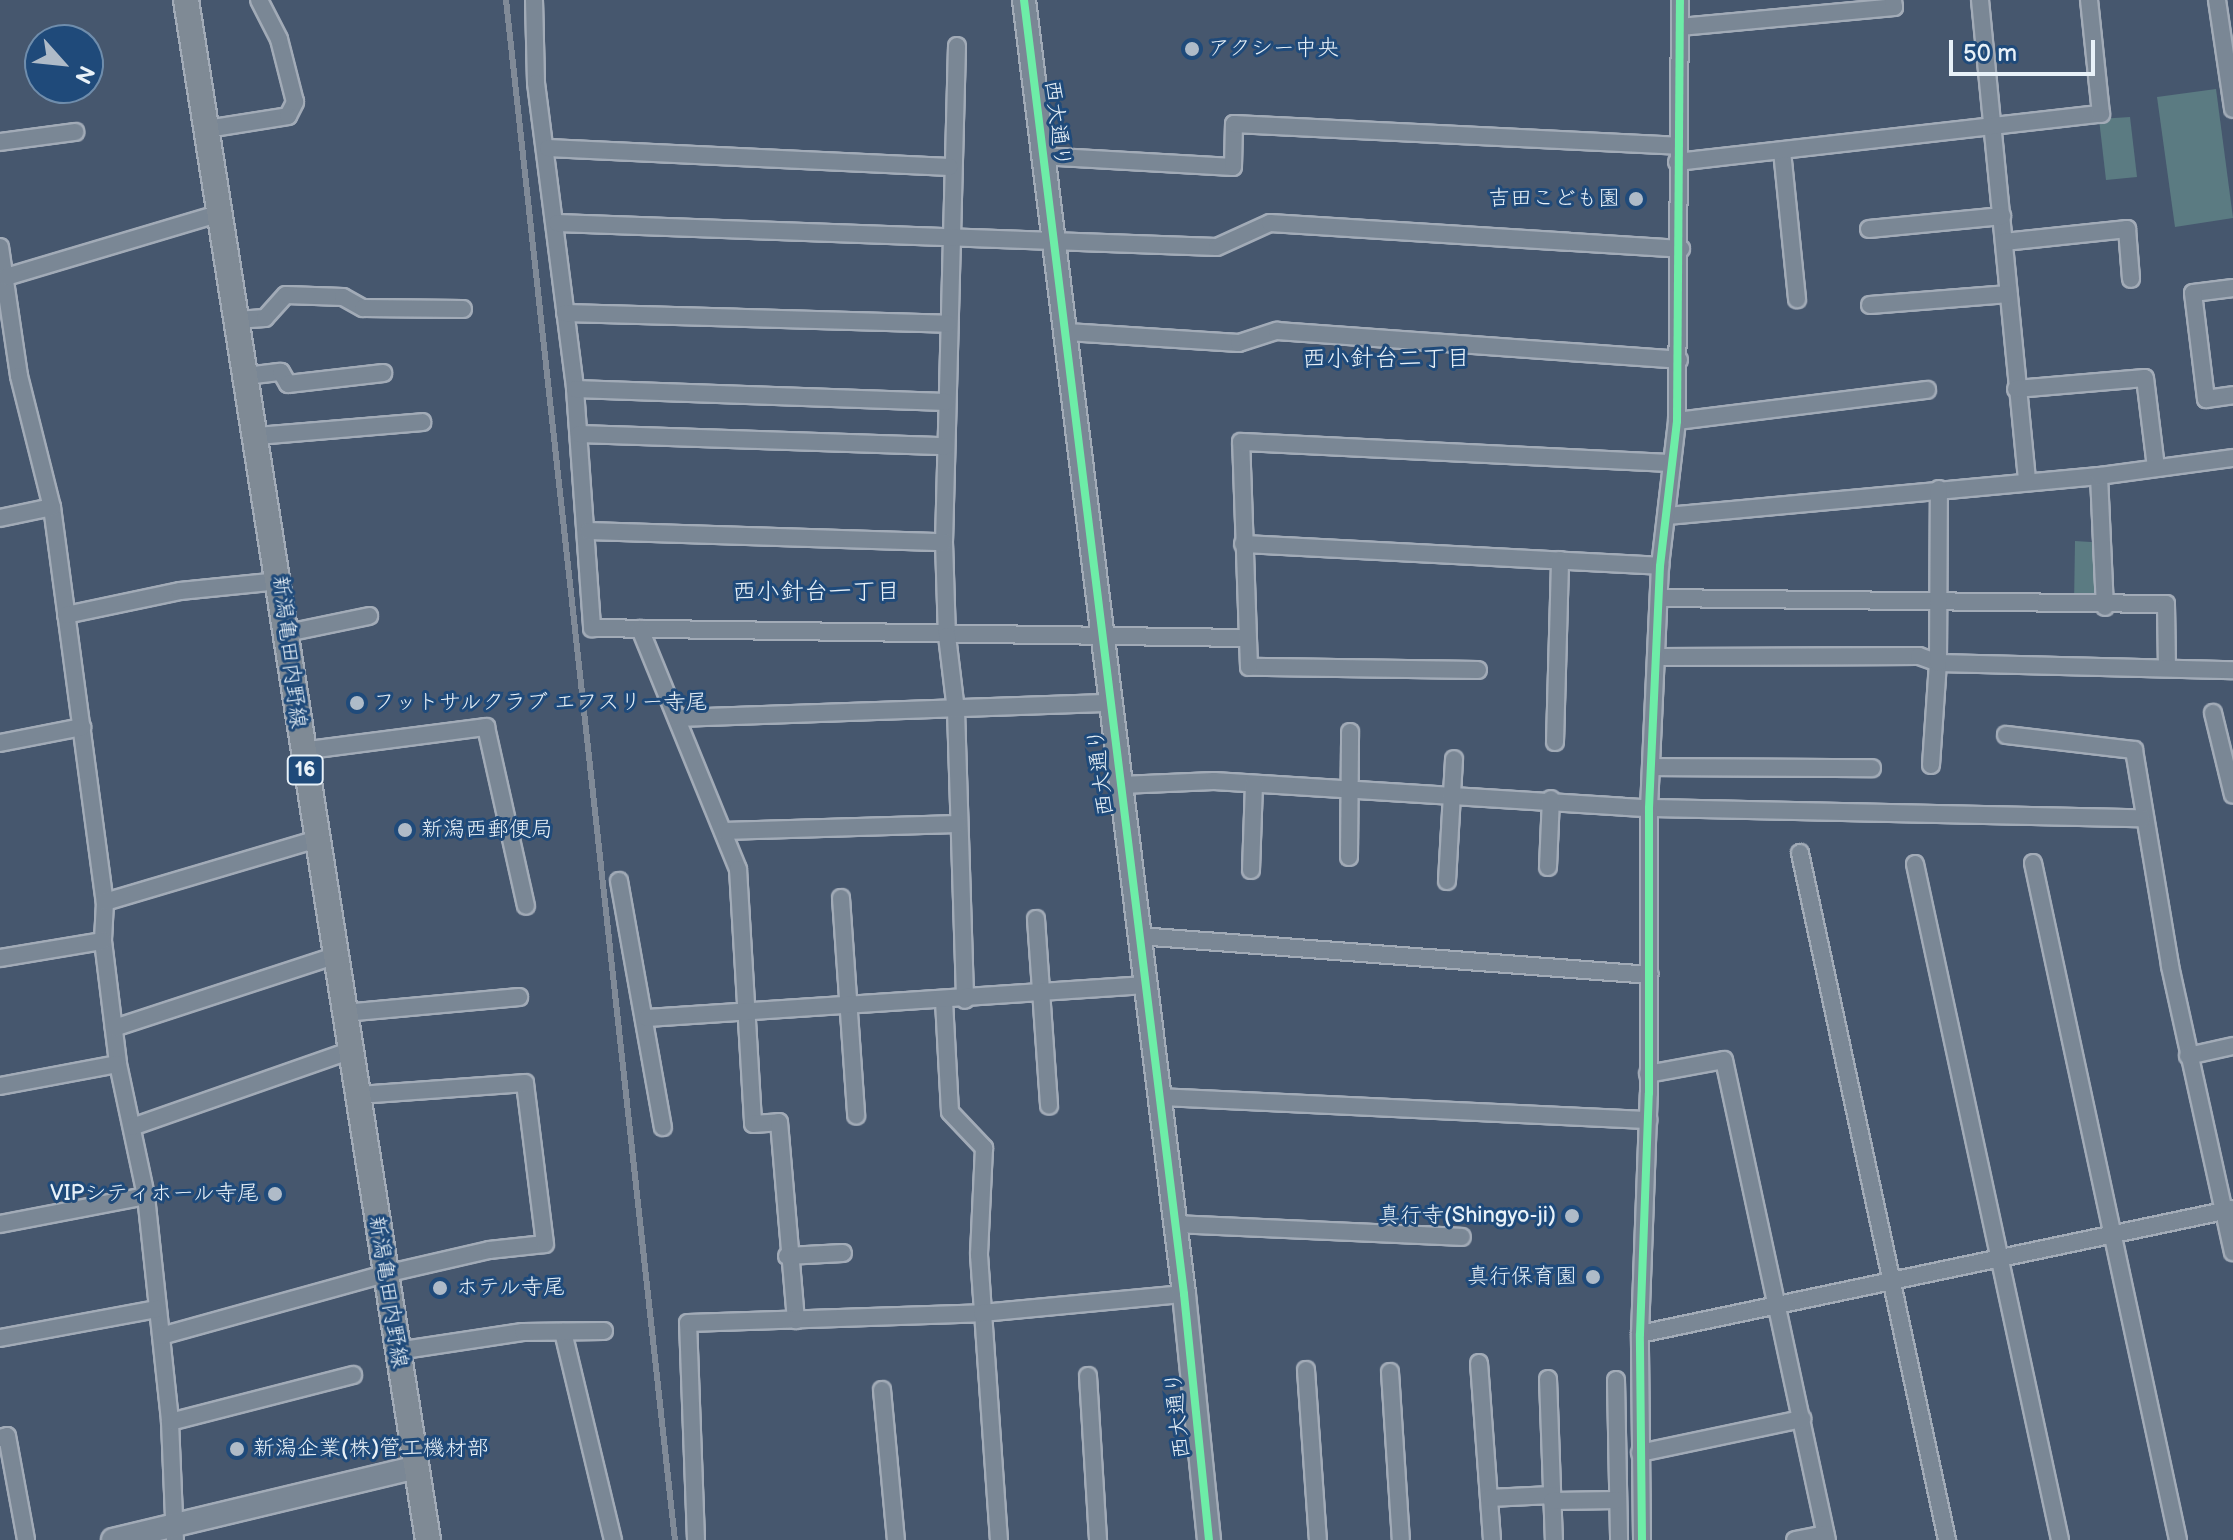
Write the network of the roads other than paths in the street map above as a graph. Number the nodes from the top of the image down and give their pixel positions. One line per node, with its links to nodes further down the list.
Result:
1 (186, 0): 14 (main road, 新潟亀田内野線 / 16)
2 (259, 0): 14 (street)
3 (534, 0): 17 (street)
4 (1024, 0): 20 (street, 西大通り)
5 (1680, 0): 10 (street)
6 (1893, 0): 10 (street)
7 (1980, 0): 13 (street)
8 (2089, 0): 13 (street)
9 (2217, 0): 12 (street)
10 (1680, 27): 19 (street)
11 (957, 46): 21 (street)
12 (2233, 109)
13 (1995, 126): 18 (street); 23 (street)
14 (207, 129): 22 (main road, 新潟亀田内野線 / 16)
15 (75, 132): 16 (street)
16 (0, 142)
17 (548, 148): 21 (street); 24 (street)
18 (1782, 151): 19 (street); 35 (street)
19 (1677, 154): 20 (street); 29 (street)
20 (1042, 156): 27 (street, 西大通り)
21 (950, 167): 26 (street)
22 (218, 214): 31 (street); 39 (main road, 新潟亀田内野線 / 16)
23 (2002, 216): 25 (street); 28 (street)
24 (557, 223): 26 (street); 38 (street)
25 (1869, 229)
26 (948, 241): 27 (street); 40 (street)
27 (1055, 242): 29 (street); 41 (street, 西大通り)
28 (2004, 242): 32 (street); 34 (street)
29 (1681, 249): 42 (street)
30 (0, 250): 31 (street)
31 (6, 277): 44 (street)
32 (2131, 279)
33 (2233, 288): 50 (street)
34 (2009, 294): 36 (street); 48 (street)
35 (1797, 299)
36 (1870, 305)
37 (463, 309): 39 (street)
38 (565, 313): 40 (street); 47 (street)
39 (236, 320): 45 (main road, 新潟亀田内野線 / 16)
40 (948, 324): 51 (street)
41 (1067, 332): 42 (street); 80 (street, 西大通り)
42 (1679, 360): 52 (street)
43 (383, 373): 45 (street)
44 (19, 376): 46 (street); 63 (street)
45 (246, 376): 55 (main road, 新潟亀田内野線 / 16)
46 (0, 380)
47 (575, 389): 51 (street); 54 (street)
48 (2016, 389): 59 (street); 61 (street)
49 (1927, 390): 52 (street)
50 (2233, 395)
51 (946, 402): 56 (street)
52 (1677, 421): 58 (street)
53 (422, 422): 55 (street)
54 (579, 434): 56 (street); 66 (street)
55 (257, 436): 71 (main road, 新潟亀田内野線 / 16)
56 (946, 446): 67 (street)
57 (2233, 458): 59 (street)
58 (1671, 463): 64 (street); 68 (street)
59 (2156, 467): 60 (street)
60 (2099, 476): 61 (street); 74 (street)
61 (2027, 481): 62 (street)
62 (1939, 489): 64 (street); 73 (street)
63 (52, 507): 65 (street); 75 (street)
64 (1667, 516): 70 (street)
65 (0, 518)
66 (588, 531): 67 (street); 77 (street)
67 (944, 542): 79 (street)
68 (1243, 544): 69 (street); 81 (street)
69 (1560, 560): 70 (street); 94 (street)
70 (1660, 566): 72 (street)
71 (280, 581): 75 (street); 78 (main road, 新潟亀田内野線 / 16)
72 (1659, 598): 73 (street); 82 (street)
73 (1936, 600): 74 (street); 83 (street)
74 (2105, 607): 84 (street)
75 (66, 615): 91 (street)
76 (369, 616): 78 (street)
77 (640, 629): 79 (street); 90 (street)
78 (287, 633): 96 (main road, 新潟亀田内野線 / 16)
79 (947, 636): 80 (street); 88 (street)
80 (1103, 636): 81 (street); 87 (street, 西大通り)
81 (1245, 638): 85 (street)
82 (1658, 657): 83 (street); 99 (street)
83 (1938, 663): 84 (street); 98 (street)
84 (2167, 668): 86 (street)
85 (1478, 670)
86 (2233, 670)
87 (1111, 703): 88 (street); 102 (street, 西大通り)
88 (956, 710): 90 (street); 109 (street)
89 (2213, 713): 103 (street)
90 (678, 718): 110 (street)
91 (82, 727): 95 (street); 121 (street)
92 (1350, 732): 104 (street)
93 (2006, 735): 108 (street)
94 (1555, 742)
95 (0, 743)
96 (301, 751): 111 (main road, 新潟亀田内野線 / 16); 122 (street)
97 (1454, 759): 105 (street)
98 (1931, 765)
99 (1652, 767): 100 (street); 107 (street)
100 (1872, 768)
101 (1254, 784): 102 (street); 104 (street); 117 (street)
102 (1121, 785): 124 (street, 西大通り)
103 (2232, 786)
104 (1350, 788): 105 (street); 113 (street)
105 (1452, 794): 106 (street); 119 (street)
106 (1551, 799): 107 (street); 116 (street)
107 (1649, 808): 108 (street); 128 (street)
108 (2142, 818): 141 (street)
109 (958, 824): 110 (street); 132 (street)
110 (723, 831): 136 (street)
111 (318, 839): 121 (street); 126 (main road, 新潟亀田内野線 / 16)
112 (1800, 853): 163 (street)
113 (1349, 857)
114 (2033, 863): 156 (street)
115 (1915, 864): 161 (street)
116 (1548, 867)
117 (1251, 870)
118 (619, 881): 137 (street)
119 (1447, 881)
120 (841, 898): 134 (street)
121 (105, 902): 125 (street)
122 (526, 906)
123 (1036, 919): 130 (street)
124 (1139, 936): 128 (street); 129 (street, 西大通り)
125 (103, 941): 127 (street); 138 (street)
126 (337, 955): 135 (main road, 新潟亀田内野線 / 16); 138 (street)
127 (0, 958)
128 (1650, 975): 143 (street)
129 (1146, 985): 130 (street); 146 (street, 西大通り)
130 (1039, 994): 132 (street); 147 (street)
131 (519, 997): 135 (street)
132 (965, 1000): 133 (street)
133 (944, 1001): 134 (street); 167 (street)
134 (846, 1008): 136 (street); 148 (street)
135 (344, 1013): 140 (main road, 新潟亀田内野線 / 16)
136 (750, 1013): 137 (street); 160 (street)
137 (647, 1018): 151 (street)
138 (114, 1028): 142 (street)
139 (2233, 1046): 141 (street)
140 (352, 1050): 145 (main road, 新潟亀田内野線 / 16); 150 (street)
141 (2188, 1056): 153 (street)
142 (118, 1064): 144 (street); 150 (street)
143 (1648, 1074): 149 (street); 165 (street)
144 (0, 1086)
145 (356, 1095): 162 (main road, 新潟亀田内野線 / 16); 162 (street)
146 (1160, 1097): 149 (street); 155 (street, 西大通り)
147 (1049, 1106)
148 (856, 1115)
149 (1648, 1120): 171 (street)
150 (132, 1127): 152 (street)
151 (663, 1127)
152 (146, 1196): 154 (street); 166 (street)
153 (2228, 1210): 156 (street); 158 (street)
154 (0, 1224)
155 (1176, 1224): 157 (street); 164 (street, 西大通り)
156 (2112, 1234): 161 (street); 211 (street)
157 (1462, 1237)
158 (2233, 1252)
159 (843, 1253): 160 (street)
160 (787, 1256): 168 (street)
161 (2001, 1258): 163 (street); 210 (street)
162 (385, 1274): 172 (street); 174 (main road, 新潟亀田内野線 / 16)
163 (1892, 1283): 165 (street); 209 (street)
164 (1184, 1294): 167 (street); 201 (street, 西大通り)
165 (1778, 1306): 171 (street); 183 (street)
166 (157, 1309): 172 (street); 173 (street)
167 (982, 1313): 168 (street); 199 (street)
168 (796, 1320): 197 (street)
169 (604, 1331): 170 (street)
170 (563, 1332): 174 (street); 196 (street)
171 (1640, 1334): 186 (street)
172 (161, 1336): 184 (street)
173 (0, 1338)
174 (397, 1351): 187 (main road, 新潟亀田内野線 / 16)
175 (1479, 1363): 188 (street)
176 (1306, 1370): 202 (street)
177 (1390, 1372): 203 (street)
178 (353, 1375): 184 (street)
179 (1088, 1376): 200 (street)
180 (1548, 1379): 189 (street)
181 (1616, 1380): 190 (street)
182 (882, 1390): 198 (street)
183 (1802, 1419): 186 (street); 192 (street)
184 (170, 1422): 191 (street)
185 (0, 1438): 193 (street)
186 (1640, 1453): 207 (street)
187 (416, 1467): 191 (street); 195 (main road, 新潟亀田内野線 / 16)
188 (1489, 1498): 189 (street); 204 (street)
189 (1552, 1498): 190 (street); 205 (street)
190 (1618, 1500): 206 (street)
191 (174, 1534): 194 (street)
192 (1826, 1537): 208 (street)
193 (26, 1540)
194 (113, 1540)
195 (428, 1540)
196 (613, 1540)
197 (696, 1540)
198 (896, 1540)
199 (999, 1540)
200 (1098, 1540)
201 (1209, 1540)
202 (1318, 1540)
203 (1401, 1540)
204 (1492, 1540)
205 (1554, 1540)
206 (1619, 1540)
207 (1642, 1540)
208 (1795, 1540)
209 (1947, 1540)
210 (2060, 1540)
211 (2178, 1540)

